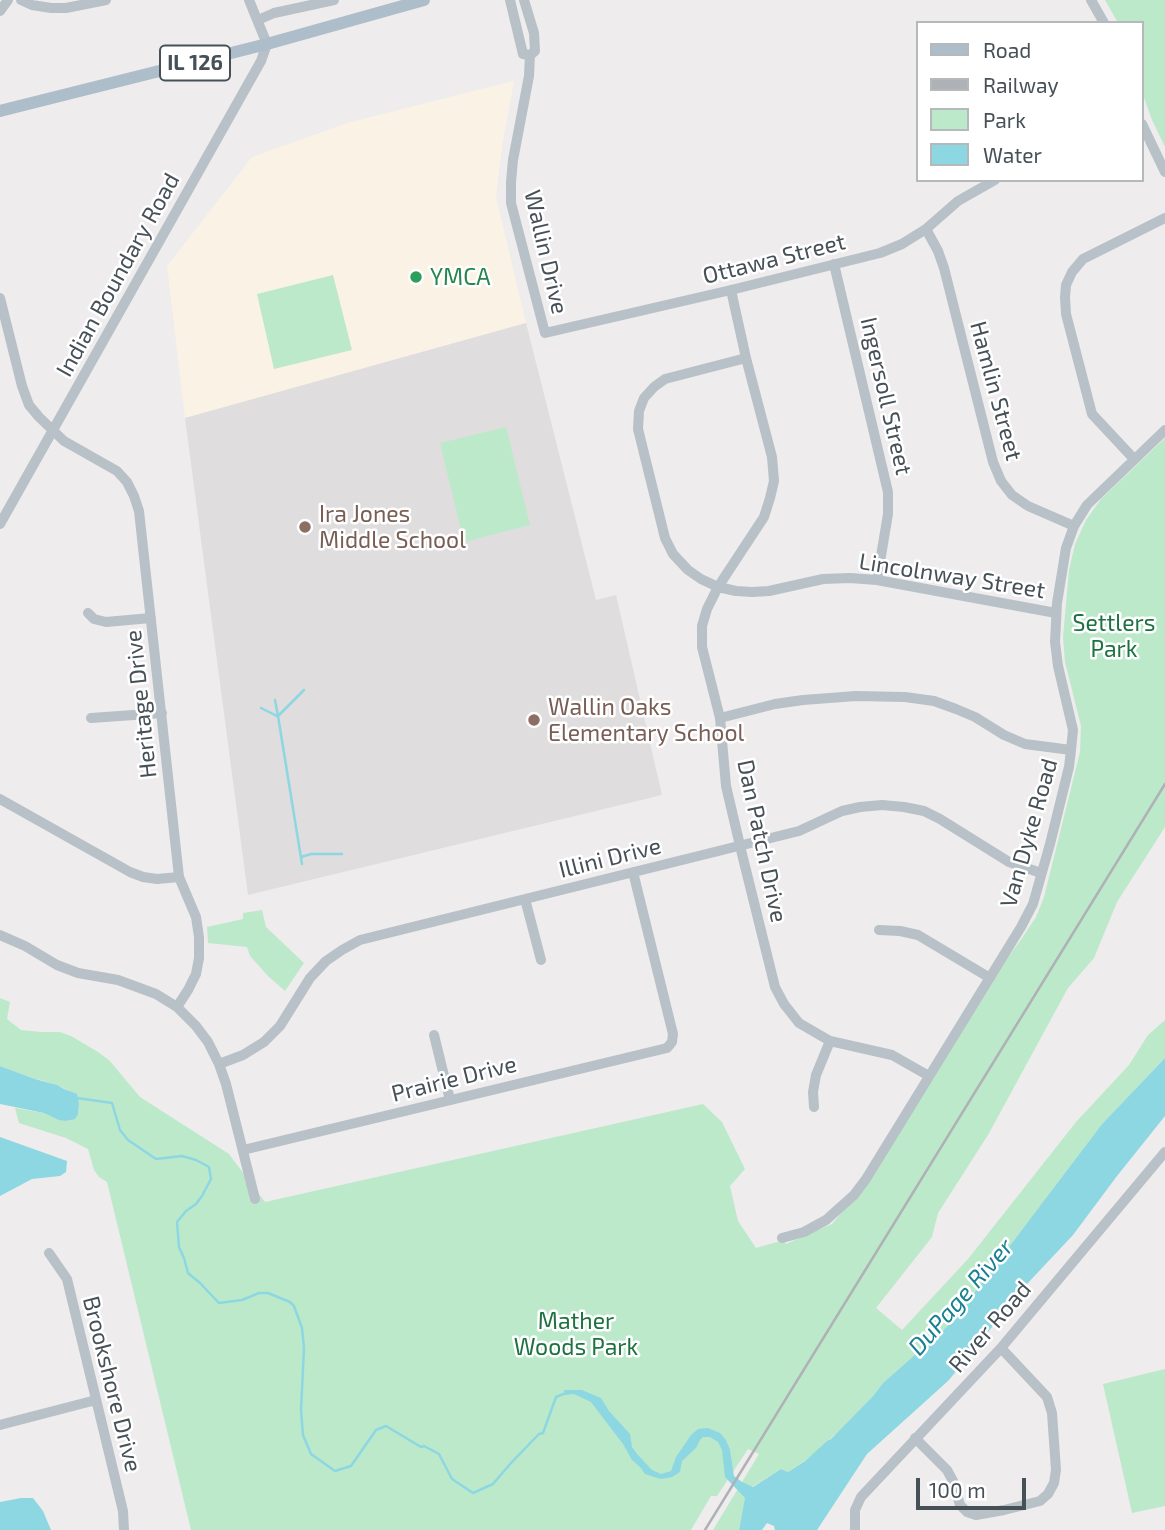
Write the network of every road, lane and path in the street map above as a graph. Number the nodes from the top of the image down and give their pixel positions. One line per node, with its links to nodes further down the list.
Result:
1 (8, 0): 10 (street)
2 (20, 0): 3 (street)
3 (106, 0)
4 (249, 0): 11 (street)
5 (334, 0): 11 (street)
6 (424, 0): 13 (main road, IL 126)
7 (510, 0): 14 (street)
8 (524, 0): 14 (street, Wallin Drive)
9 (1091, 0): 12 (street)
10 (0, 11)
11 (258, 20): 13 (street)
12 (1103, 21)
13 (267, 44): 15 (main road, IL 126); 28 (street, Indian Boundary Road)
14 (530, 55): 25 (street, Wallin Drive)
15 (0, 111)
16 (1144, 128): 17 (street)
17 (1165, 172)
18 (991, 182): 20 (street, Ottawa Street)
19 (1165, 218): 29 (street)
20 (926, 229): 21 (street, Ottawa Street); 31 (street, Hamlin Street)
21 (834, 264): 22 (street, Ottawa Street); 32 (street, Ingersoll Street)
22 (731, 290): 25 (street, Ottawa Street); 26 (street, Dan Patch Drive)
23 (0, 298): 24 (street, Heritage Drive)
24 (2, 319): 28 (street, Heritage Drive)
25 (545, 333)
26 (746, 358): 33 (street, Dan Patch Drive); 33 (street)
27 (1165, 430): 29 (street, Van Dyke Road)
28 (52, 431): 30 (street, Indian Boundary Road); 36 (street, Heritage Drive)
29 (1134, 459): 31 (street, Van Dyke Road)
30 (0, 524)
31 (1074, 526): 34 (street, Van Dyke Road)
32 (877, 580): 33 (street, Lincolnway Street); 34 (street, Lincolnway Street)
33 (718, 587): 39 (street, Dan Patch Drive)
34 (1056, 612): 40 (street, Van Dyke Road)
35 (88, 613): 36 (street)
36 (150, 618): 37 (street, Heritage Drive)
37 (162, 713): 38 (street); 45 (street, Heritage Drive)
38 (91, 718)
39 (720, 718): 40 (street); 42 (street, Dan Patch Drive)
40 (1071, 750): 44 (street, Van Dyke Road)
41 (0, 799): 45 (street)
42 (740, 846): 43 (street, Illini Drive); 44 (street, Illini Drive); 53 (street, Dan Patch Drive)
43 (634, 872): 46 (street, Illini Drive); 56 (street, Prairie Drive)
44 (1041, 873): 50 (street, Van Dyke Road)
45 (179, 877): 51 (street, Heritage Drive)
46 (525, 899): 49 (street); 54 (street, Illini Drive)
47 (879, 930): 50 (street)
48 (0, 935): 51 (street)
49 (541, 960)
50 (990, 978): 55 (street, Van Dyke Road)
51 (177, 1007): 54 (street)
52 (434, 1035): 56 (street)
53 (830, 1041): 55 (street, Dan Patch Drive); 57 (street)
54 (219, 1064): 58 (street)
55 (929, 1076): 61 (street, Van Dyke Road)
56 (450, 1100): 58 (street, Prairie Drive)
57 (814, 1107)
58 (243, 1150): 60 (street)
59 (1165, 1152): 63 (street, River Road)
60 (255, 1199)
61 (782, 1238)
62 (49, 1253): 64 (street, Brookshore Drive)
63 (1001, 1348): 66 (street, River Road); 66 (street)
64 (96, 1400): 65 (street); 67 (street, Brookshore Drive)
65 (0, 1425)
66 (915, 1438): 68 (street, River Road)
67 (124, 1530)
68 (855, 1530)

